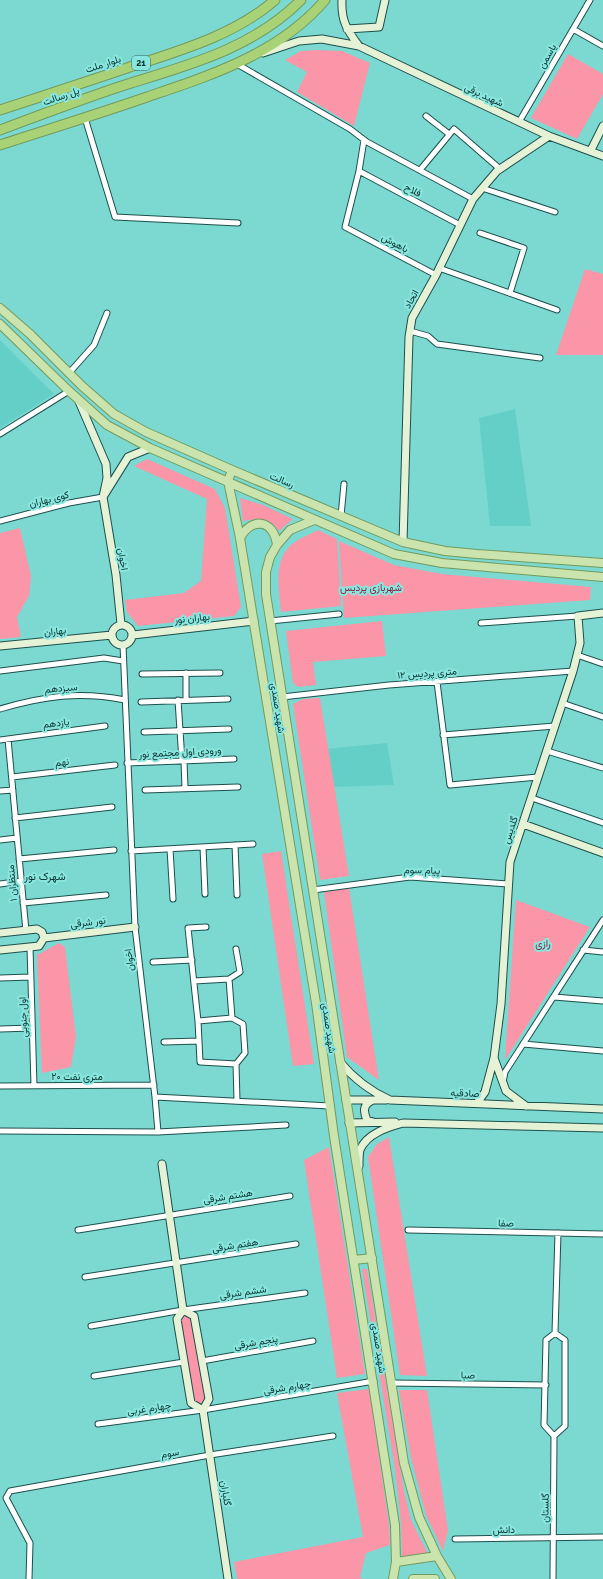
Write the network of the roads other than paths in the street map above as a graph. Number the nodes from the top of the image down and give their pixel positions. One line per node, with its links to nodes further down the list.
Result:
1 (275, 0): 13 (highway, بلوار ملت / 21)
2 (301, 0): 18 (highway, پل رسالت / 21)
3 (325, 0): 11 (highway)
4 (342, 0): 7 (main road)
5 (385, 0): 7 (main road)
6 (590, 0): 8 (street, یاسمن)
7 (347, 29): 9 (main road)
8 (573, 29): 10 (street); 16 (street, یاسمن)
9 (359, 46): 11 (main road); 16 (main road, شهید برقی)
10 (603, 46)
11 (253, 56): 12 (highway)
12 (237, 64): 15 (highway); 21 (street)
13 (0, 110)
14 (426, 116): 19 (street)
15 (86, 118): 22 (highway); 31 (street)
16 (519, 122): 20 (main road, شهید برقی)
17 (603, 126): 23 (main road)
18 (0, 130)
19 (449, 134): 25 (street); 26 (street)
20 (549, 136): 23 (main road, شهید برقی); 25 (main road, اتحاد)
21 (364, 140): 26 (street); 27 (street)
22 (0, 145)
23 (591, 150): 24 (main road, شهید برقی)
24 (603, 156)
25 (500, 169): 28 (main road, اتحاد)
26 (420, 170): 29 (street)
27 (358, 171): 32 (street, فلاح); 34 (street, باهوش)
28 (482, 188): 29 (main road, اتحاد); 30 (street)
29 (473, 199): 32 (main road, اتحاد)
30 (555, 212)
31 (238, 223)
32 (460, 225): 34 (main road, اتحاد)
33 (480, 233): 35 (street)
34 (438, 271): 35 (street, باهوش); 40 (main road, اتحاد)
35 (510, 293): 37 (street, باهوش)
36 (0, 308): 42 (main road, رسالت)
37 (557, 310)
38 (107, 313): 42 (street)
39 (0, 324): 43 (main road)
40 (410, 331): 41 (street); 55 (main road, اتحاد)
41 (540, 358)
42 (69, 373): 47 (main road, رسالت)
43 (69, 391): 44 (main road); 45 (street)
44 (78, 399): 46 (main road); 50 (main road)
45 (0, 434)
46 (150, 448): 48 (main road); 50 (main road)
47 (232, 470): 48 (main road); 51 (main road, رسالت)
48 (228, 481): 52 (main road); 54 (main road, شهید صمدی)
49 (344, 484): 51 (street)
50 (103, 497): 53 (street, کوی بهاران); 65 (main road, اخوان)
51 (341, 516): 55 (main road, رسالت)
52 (314, 520): 56 (main road, شهید صمدی); 58 (main road)
53 (0, 521)
54 (240, 538): 56 (main road); 62 (main road, شهید صمدی)
55 (403, 542): 57 (main road, رسالت)
56 (277, 545): 63 (main road, شهید صمدی)
57 (603, 563)
58 (603, 577)
59 (603, 612): 61 (main road)
60 (339, 614): 63 (street)
61 (578, 616): 64 (street); 70 (main road, گلدیس)
62 (254, 621): 67 (main road, بهاران نور); 107 (main road, شهید صمدی)
63 (270, 621): 79 (main road, شهید صمدی)
64 (481, 623)
65 (121, 624): 66 (main road); 67 (main road)
66 (112, 635): 68 (main road); 69 (main road, بهاران)
67 (133, 635): 68 (main road)
68 (123, 645): 71 (street, اخوان)
69 (0, 646)
70 (577, 655): 72 (street); 74 (main road, گلدیس)
71 (124, 661): 73 (street); 81 (street, اخوان)
72 (603, 664)
73 (0, 671)
74 (573, 671): 78 (street, ۱۲ متری پردیس); 85 (main road, گلدیس)
75 (186, 673): 76 (street); 77 (street); 83 (street)
76 (220, 673)
77 (142, 674)
78 (437, 682): 79 (street, ۱۲ متری پردیس); 93 (street)
79 (282, 697): 104 (main road, شهید صمدی)
80 (228, 699): 83 (street)
81 (125, 700): 86 (street, سیزدهم); 99 (street, اخوان)
82 (178, 700): 83 (street); 84 (street); 91 (street)
83 (186, 700)
84 (141, 702)
85 (562, 703): 87 (street); 89 (main road, گلدیس)
86 (0, 709)
87 (603, 717)
88 (105, 726): 94 (street, یازدهم)
89 (555, 726): 93 (street); 96 (main road, گلدیس)
90 (229, 729): 91 (street)
91 (180, 730): 92 (street); 98 (street)
92 (144, 732)
93 (443, 735): 103 (street)
94 (8, 739): 95 (street, یازدهم); 102 (street, منتظران ۱)
95 (0, 740)
96 (547, 751): 101 (street); 103 (main road, گلدیس)
97 (234, 759): 98 (street, ورودی اول مجتمع نور)
98 (183, 761): 99 (street, ورودی اول مجتمع نور); 106 (street)
99 (127, 763): 125 (street, اخوان)
100 (115, 765): 102 (street, نهم)
101 (603, 768)
102 (12, 777): 108 (street, منتظران ۱)
103 (538, 777): 111 (main road, گلدیس)
104 (296, 786): 107 (main road); 113 (main road, شهید صمدی)
105 (238, 787): 106 (street)
106 (185, 788): 109 (street)
107 (281, 788): 114 (main road, شهید صمدی)
108 (13, 790): 110 (street); 115 (street, منتظران ۱)
109 (145, 790)
110 (0, 791)
111 (532, 798): 116 (street); 117 (main road, گلدیس)
112 (112, 807): 115 (street)
113 (301, 811): 114 (main road); 131 (main road, شهید صمدی)
114 (285, 816): 177 (main road, شهید صمدی)
115 (15, 818): 118 (street, منتظران ۱)
116 (603, 823)
117 (523, 824): 126 (main road); 130 (main road, گلدیس)
118 (17, 838): 119 (street); 127 (street, منتظران ۱)
119 (0, 840)
120 (253, 844): 121 (street)
121 (235, 845): 122 (street); 134 (street)
122 (203, 847): 123 (street); 132 (street)
123 (170, 849): 125 (street); 135 (street)
124 (114, 850): 127 (street)
125 (131, 852): 138 (street, اخوان)
126 (603, 853)
127 (19, 859): 128 (street, منتظران ۱)
128 (21, 881): 129 (street); 136 (street, منتظران ۱)
129 (0, 884)
130 (508, 884): 131 (street, پیام سوم); 164 (main road, گلدیس)
131 (313, 890): 165 (main road, شهید صمدی)
132 (205, 894)
133 (106, 895): 136 (street)
134 (237, 895)
135 (173, 899)
136 (23, 903): 140 (street, منتظران ۱)
137 (603, 920): 146 (street)
138 (135, 927): 142 (main road, نور شرقی); 168 (street, اخوان)
139 (206, 927): 148 (street)
140 (26, 930): 141 (main road); 142 (main road)
141 (0, 933)
142 (44, 938): 143 (main road, نور شرقی)
143 (30, 947): 145 (main road, نور شرقی); 150 (street, اول جنوبی)
144 (236, 949): 152 (street)
145 (0, 950)
146 (584, 950): 147 (street); 154 (street)
147 (603, 952)
148 (192, 960): 149 (street); 153 (street)
149 (153, 962)
150 (31, 976): 151 (street); 158 (street, اول جنوبی)
151 (0, 978)
152 (229, 979): 153 (street); 156 (street)
153 (194, 981): 157 (street)
154 (554, 997): 155 (street); 162 (street)
155 (603, 1001)
156 (232, 1018): 157 (street); 166 (street)
157 (198, 1021): 160 (street)
158 (32, 1028): 159 (street); 170 (street, اول جنوبی)
159 (0, 1029)
160 (199, 1041): 161 (street); 166 (street)
161 (164, 1042)
162 (523, 1044): 163 (street); 167 (street)
163 (603, 1051)
164 (494, 1058): 167 (main road); 176 (main road, گلدیس)
165 (340, 1062): 172 (main road, شهید صمدی); 174 (main road, صادقیه)
166 (236, 1064): 175 (street)
167 (503, 1083): 178 (main road)
168 (154, 1085): 170 (street, ۲۰ متری نفت); 171 (street, اخوان)
169 (0, 1086): 170 (street, ۲۰ متری نفت)
170 (34, 1086)
171 (155, 1097): 175 (street); 186 (street, اخوان)
172 (346, 1100): 173 (main road); 181 (main road, شهید صمدی)
173 (375, 1100): 174 (main road); 180 (main road)
174 (390, 1100): 176 (main road, صادقیه)
175 (237, 1101): 177 (street)
176 (477, 1103): 178 (main road, صادقیه)
177 (330, 1106): 197 (main road, شهید صمدی)
178 (526, 1106): 179 (main road, صادقیه)
179 (603, 1109)
180 (373, 1122): 181 (main road); 182 (main road)
181 (349, 1123): 188 (main road, شهید صمدی)
182 (403, 1123): 184 (main road); 188 (main road)
183 (286, 1125): 186 (street)
184 (603, 1128)
185 (0, 1131): 186 (street)
186 (158, 1132)
187 (162, 1164): 190 (main road)
188 (358, 1170): 196 (main road, شهید صمدی)
189 (290, 1196): 190 (street, هشتم شرقی)
190 (169, 1215): 191 (street, هشتم شرقی); 198 (main road)
191 (78, 1230)
192 (408, 1230): 193 (street, صفا)
193 (558, 1233): 194 (street, صفا); 203 (street)
194 (603, 1234)
195 (296, 1244): 198 (street, هفتم شرقی)
196 (372, 1258): 197 (main road); 209 (main road, شهید صمدی)
197 (354, 1260): 208 (main road, شهید صمدی)
198 (176, 1263): 199 (street, هفتم شرقی); 201 (main road)
199 (85, 1277)
200 (305, 1293): 201 (street, ششم شرقی)
201 (183, 1310): 202 (street, ششم شرقی); 205 (main road); 206 (main road)
202 (91, 1326)
203 (555, 1333): 210 (street); 214 (street)
204 (313, 1341): 205 (street, پنجم شرقی)
205 (202, 1361): 211 (main road)
206 (184, 1362): 207 (street); 211 (main road)
207 (94, 1376)
208 (374, 1381): 211 (street, چهارم شرقی); 220 (main road, شهید صمدی)
209 (391, 1383): 210 (street, صبا); 219 (main road, شهید صمدی)
210 (546, 1385): 214 (street)
211 (203, 1410): 212 (street, چهارم غربی); 215 (main road, گلباران)
212 (98, 1424)
213 (333, 1436): 215 (street, سوم)
214 (554, 1436): 217 (street, گلستان)
215 (210, 1455): 221 (street, سوم); 222 (main road, گلباران)
216 (603, 1537): 217 (street, دانش)
217 (554, 1538): 218 (street, دانش); 227 (street, گلستان)
218 (455, 1539)
219 (437, 1556): 220 (main road); 226 (main road, شهید صمدی)
220 (396, 1562): 223 (main road, شهید صمدی)
221 (29, 1579)
222 (228, 1579)
223 (393, 1579)
224 (413, 1579): 225 (main road)
225 (435, 1579)
226 (451, 1579)
227 (553, 1579)

